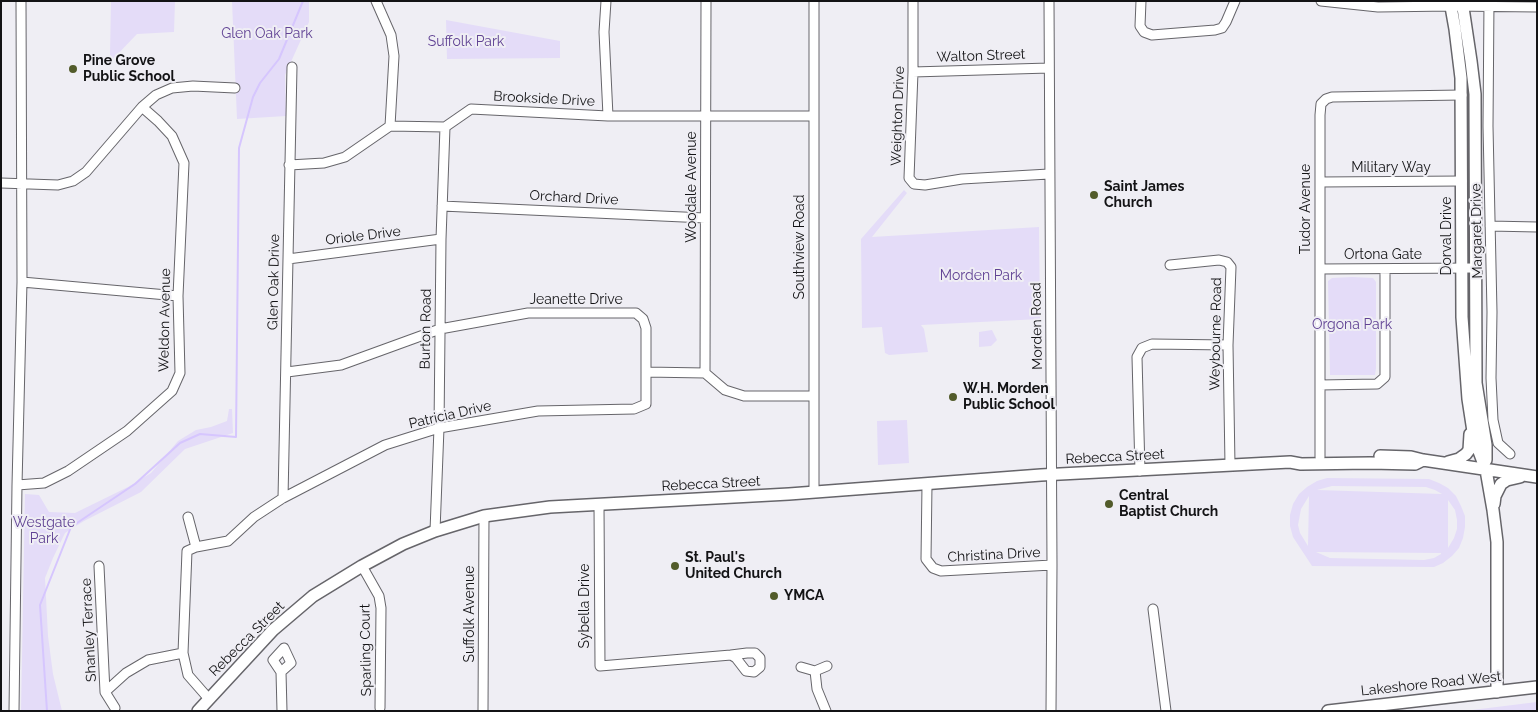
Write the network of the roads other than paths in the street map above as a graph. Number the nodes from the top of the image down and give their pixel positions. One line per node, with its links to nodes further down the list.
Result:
1 (21, 1): 30 (street)
2 (376, 1): 23 (street)
3 (606, 1): 20 (street)
4 (706, 1): 21 (street, Woodale Avenue)
5 (814, 1): 22 (street, Southview Road)
6 (913, 1): 16 (street, Weighton Drive)
7 (1049, 1): 15 (street, Morden Road)
8 (1141, 1): 9 (street)
9 (1235, 1)
10 (1322, 1): 11 (street)
11 (1456, 4): 12 (street); 18 (main road, Dorval Drive); 40 (main road, Dorval Drive)
12 (1489, 4): 13 (street); 33 (street, Margaret Drive)
13 (1537, 7)
14 (292, 67): 25 (street, Glen Oak Drive)
15 (1049, 68): 16 (street, Walton Street); 26 (street, Morden Road)
16 (913, 72): 26 (street, Weighton Drive)
17 (234, 88): 19 (street)
18 (1462, 94): 27 (main road, Dorval Drive); 28 (street, Tudor Avenue)
19 (142, 107): 30 (street); 43 (street, Weldon Avenue)
20 (608, 116): 21 (street, Brookside Drive); 24 (street, Brookside Drive)
21 (706, 116): 22 (street, Brookside Drive); 32 (street, Woodale Avenue)
22 (814, 116): 50 (street, Southview Road)
23 (390, 126): 24 (street); 25 (street)
24 (445, 127): 31 (street, Burton Road)
25 (289, 165): 36 (street, Glen Oak Drive)
26 (1050, 174): 61 (street, Morden Road)
27 (1462, 181): 28 (street, Military Way); 39 (main road, Dorval Drive)
28 (1320, 182): 38 (street, Tudor Avenue)
29 (1, 183): 30 (street)
30 (22, 183): 42 (street)
31 (442, 206): 32 (street, Orchard Drive); 35 (street, Burton Road)
32 (705, 218): 48 (street, Woodale Avenue)
33 (1490, 226): 34 (street); 53 (street, Margaret Drive)
34 (1537, 227)
35 (441, 239): 36 (street, Oriole Drive); 44 (street, Burton Road)
36 (288, 259): 46 (street, Glen Oak Drive)
37 (1170, 265): 45 (street, Weybourne Road)
38 (1320, 268): 41 (street, Ortona Gate); 49 (street, Tudor Avenue)
39 (1462, 268): 40 (street, Ortona Gate); 41 (street, Ortona Gate); 51 (main road, Dorval Drive)
40 (1475, 268): 59 (main road, Dorval Drive)
41 (1385, 269): 49 (street)
42 (22, 282): 43 (street); 63 (street)
43 (178, 296): 63 (street, Weldon Avenue)
44 (440, 329): 46 (street, Jeanette Drive); 47 (street, Jeanette Drive); 52 (street, Burton Road)
45 (1228, 344): 58 (street, Weybourne Road); 60 (street)
46 (287, 372): 66 (street, Glen Oak Drive)
47 (646, 372): 48 (street); 52 (street, Patricia Drive)
48 (706, 373): 50 (street)
49 (1320, 384): 54 (street, Tudor Avenue)
50 (813, 396): 65 (street, Southview Road)
51 (1470, 420): 57 (main road); 59 (main road, Dorval Drive)
52 (439, 428): 66 (street, Patricia Drive); 71 (street, Burton Road)
53 (1510, 454)
54 (1320, 457): 55 (main road, Rebecca Street); 56 (main road, Rebecca Street)
55 (1424, 460): 56 (main road, Rebecca Street); 57 (main road, Rebecca Street)
56 (1291, 462): 58 (main road, Rebecca Street)
57 (1442, 463): 59 (main road, Rebecca Street)
58 (1230, 465): 60 (main road, Rebecca Street)
59 (1486, 470): 62 (main road, Rebecca Street); 68 (main road, Dorval Drive)
60 (1140, 471): 61 (main road, Rebecca Street)
61 (1052, 475): 64 (main road, Rebecca Street); 73 (street, Morden Road)
62 (1532, 477): 68 (main road)
63 (17, 485): 90 (street)
64 (927, 485): 65 (main road, Rebecca Street); 73 (street, Christina Drive)
65 (814, 492): 67 (main road, Rebecca Street)
66 (283, 498): 72 (street, Patricia Drive)
67 (598, 505): 69 (main road, Rebecca Street); 78 (street, Sybella Drive)
68 (1493, 510): 85 (main road, Dorval Drive)
69 (484, 516): 71 (main road, Rebecca Street); 93 (street, Suffolk Avenue)
70 (188, 517): 72 (street)
71 (435, 531): 75 (main road, Rebecca Street)
72 (196, 547): 77 (street)
73 (1052, 565): 95 (street, Morden Road)
74 (99, 566): 84 (street, Shanley Terrace)
75 (362, 566): 86 (main road, Rebecca Street); 88 (street, Sparling Court)
76 (1153, 609): 96 (street)
77 (183, 653): 84 (street, Shanley Terrace); 86 (street)
78 (730, 655)
79 (827, 666): 81 (street)
80 (801, 667): 81 (street)
81 (815, 671): 94 (street)
82 (281, 672): 92 (street)
83 (1537, 687): 85 (main road, Lakeshore Road West)
84 (106, 692): 87 (street, Shanley Terrace)
85 (1497, 692): 89 (main road, Lakeshore Road West)
86 (209, 699): 91 (main road, Rebecca Street)
87 (115, 708)
88 (380, 708)
89 (1332, 710)
90 (14, 711)
91 (198, 711)
92 (282, 711)
93 (483, 711)
94 (826, 711)
95 (1051, 711)
96 (1166, 711)

